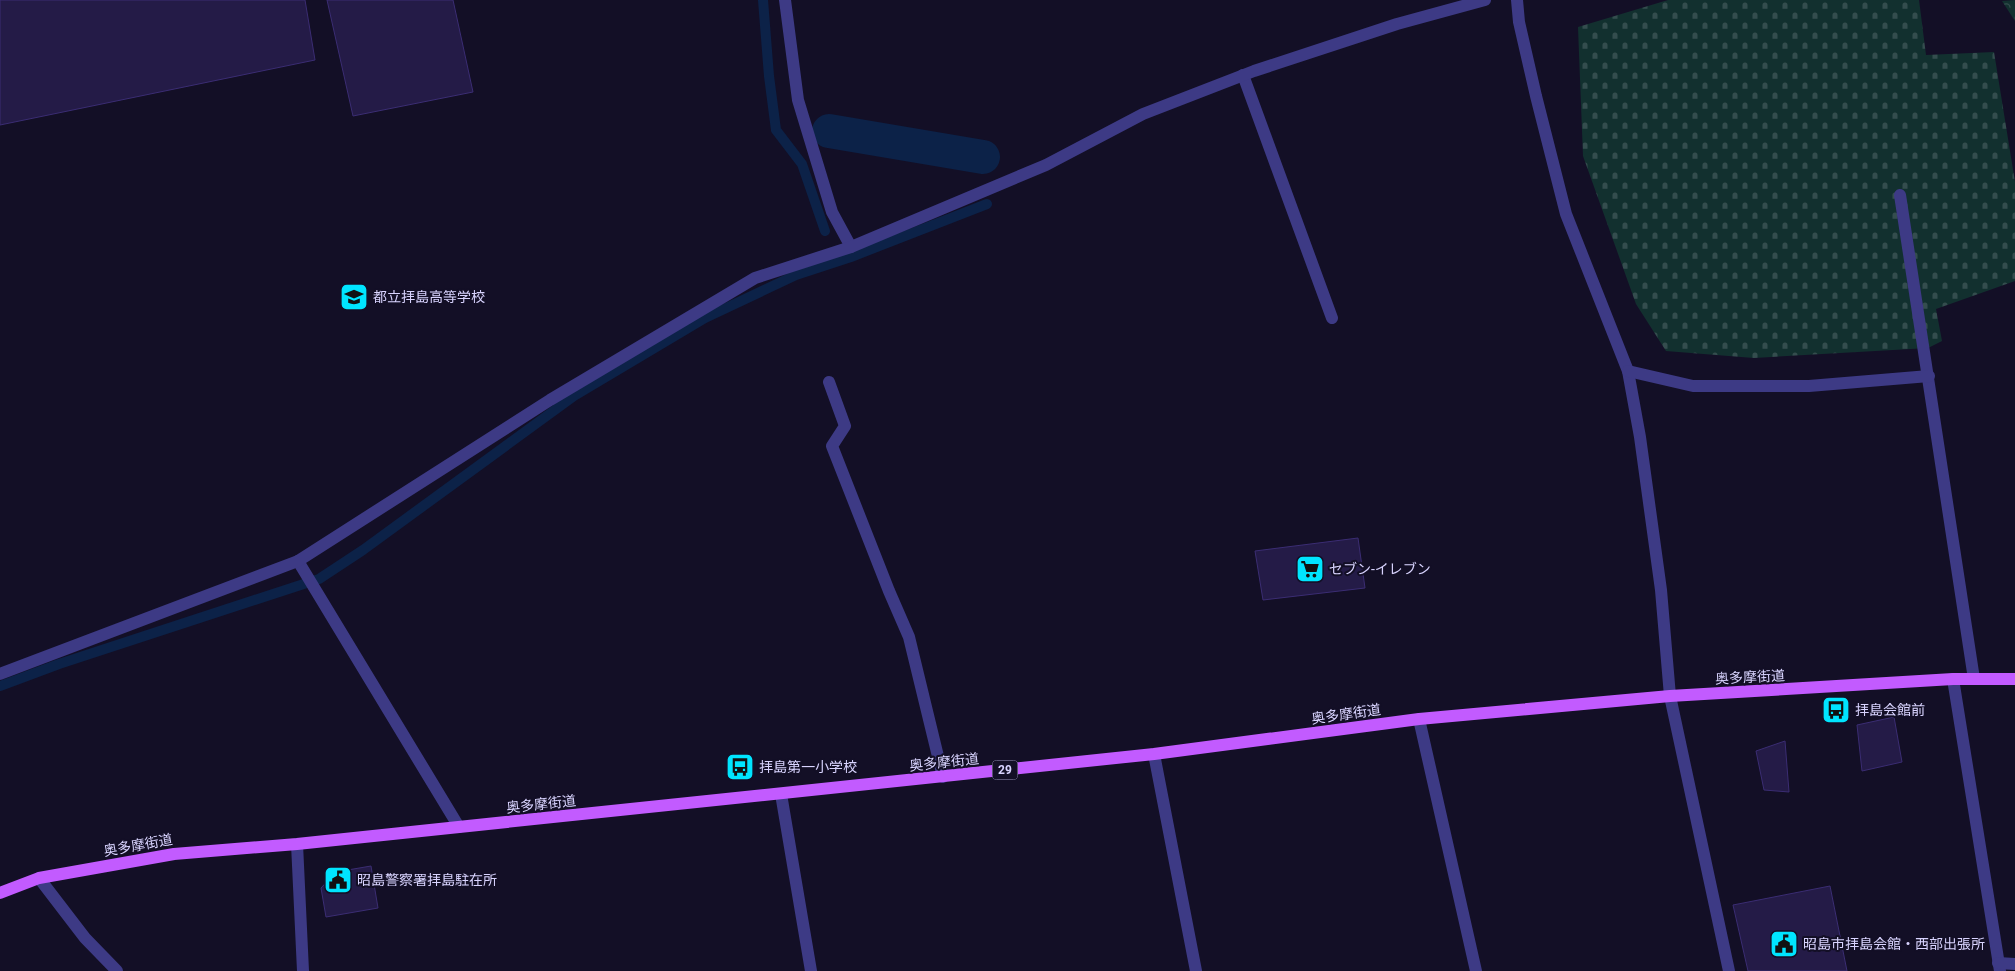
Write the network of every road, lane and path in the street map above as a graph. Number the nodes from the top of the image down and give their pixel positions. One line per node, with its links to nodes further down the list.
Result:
1 (785, 0): 6 (street)
2 (1485, 0): 4 (street)
3 (1517, 0): 8 (street)
4 (1243, 75): 6 (street); 7 (street)
5 (1900, 194): 9 (street)
6 (851, 247): 11 (street)
7 (1332, 318)
8 (1628, 371): 9 (street); 16 (street)
9 (1929, 376): 15 (street)
10 (829, 382): 19 (street)
11 (299, 562): 12 (street); 21 (street)
12 (0, 674)
13 (2015, 678): 15 (main road, 奥多摩街道 / 29)
14 (1953, 679): 15 (main road, 奥多摩街道 / 29); 16 (main road, 奥多摩街道 / 29); 26 (street)
15 (1974, 679)
16 (1670, 696): 17 (main road, 奥多摩街道 / 29); 32 (street)
17 (1419, 719): 18 (main road, 奥多摩街道 / 29); 31 (street)
18 (1154, 754): 19 (main road, 奥多摩街道 / 29); 30 (street)
19 (943, 777): 20 (main road, 奥多摩街道 / 29)
20 (781, 794): 21 (main road, 奥多摩街道 / 29); 29 (street)
21 (459, 827): 22 (main road, 奥多摩街道 / 29)
22 (297, 844): 23 (main road, 奥多摩街道 / 29); 28 (street)
23 (39, 878): 24 (main road, 奥多摩街道 / 29); 27 (street)
24 (0, 893)
25 (2015, 964): 26 (street)
26 (1999, 967)
27 (117, 971)
28 (303, 971)
29 (811, 971)
30 (1196, 971)
31 (1476, 971)
32 (1728, 971)

